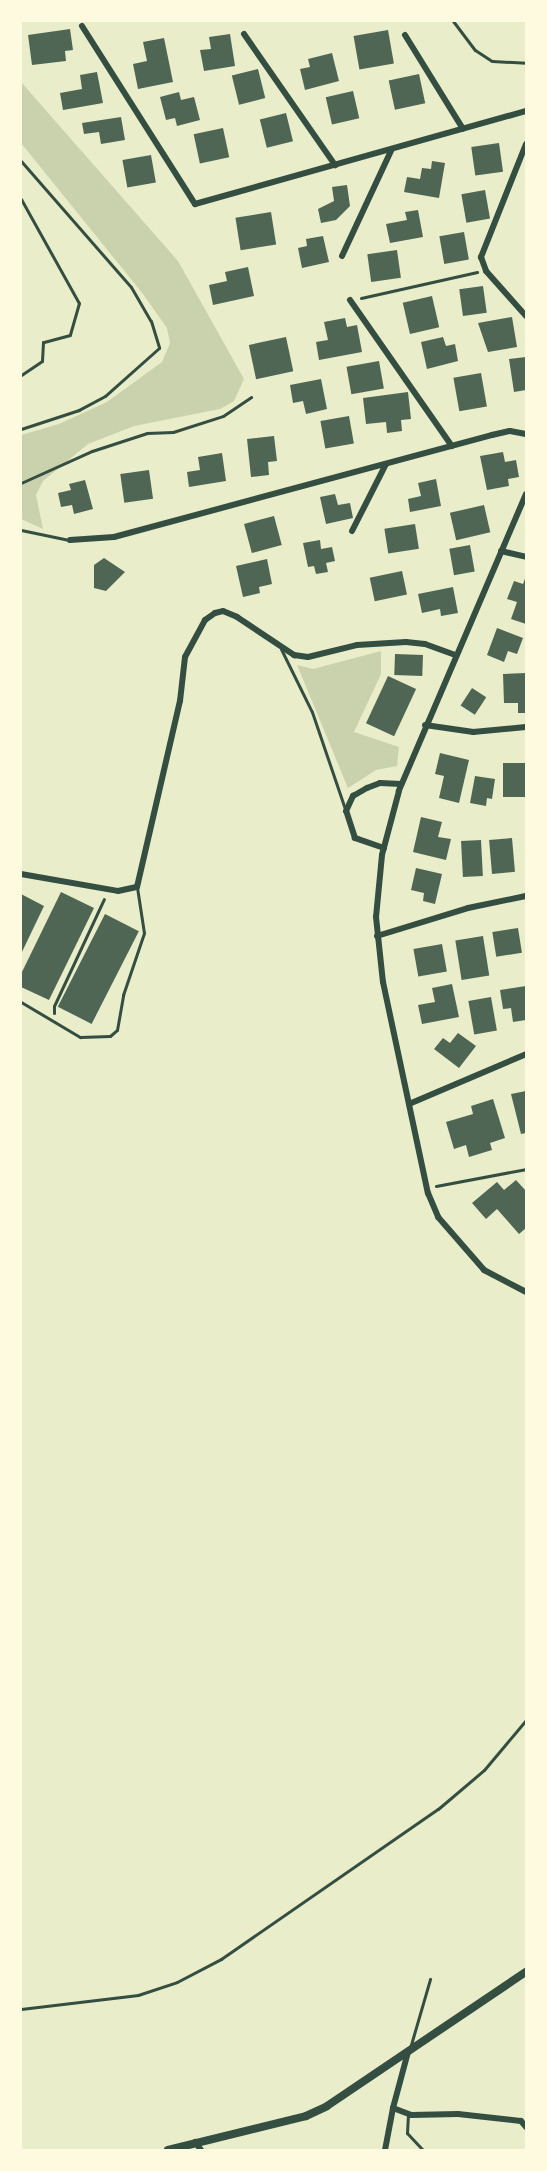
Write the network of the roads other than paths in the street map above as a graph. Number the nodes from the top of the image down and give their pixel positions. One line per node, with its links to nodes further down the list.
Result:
1 (453, 21): 5 (lane)
2 (82, 26): 11 (street)
3 (244, 34): 11 (street)
4 (405, 35): 7 (street)
5 (526, 63)
6 (526, 111): 7 (street)
7 (463, 129): 9 (street)
8 (526, 144): 14 (street)
9 (392, 149): 11 (street); 12 (street)
10 (21, 161): 16 (lane)
11 (335, 165)
12 (342, 256)
13 (350, 300): 18 (street)
14 (526, 316)
15 (250, 397): 20 (lane)
16 (21, 429)
17 (526, 434): 18 (street)
18 (452, 446): 19 (street)
19 (386, 464): 23 (street); 24 (street)
20 (21, 483)
21 (526, 494): 25 (street)
22 (21, 530): 24 (lane)
23 (352, 531)
24 (70, 540)
25 (501, 551): 26 (street); 28 (street)
26 (526, 557)
27 (280, 648): 28 (street); 32 (lane); 35 (street)
28 (456, 655): 29 (street)
29 (425, 725): 30 (street); 31 (street)
30 (526, 727)
31 (401, 784): 32 (street); 33 (street)
32 (346, 811): 33 (street)
33 (384, 848): 37 (street)
34 (21, 874): 35 (street)
35 (137, 887): 38 (lane)
36 (526, 896): 37 (street)
37 (377, 936): 40 (street)
38 (21, 1002)
39 (526, 1054): 40 (street)
40 (409, 1104): 41 (street)
41 (526, 1292)
42 (526, 1720): 45 (lane)
43 (526, 1972): 46 (street)
44 (430, 1979): 46 (lane)
45 (21, 2009)
46 (408, 2052): 47 (street); 50 (street)
47 (393, 2108): 48 (street); 53 (street)
48 (408, 2114): 49 (street); 54 (lane)
49 (526, 2127)
50 (195, 2142): 51 (street); 52 (street)
51 (168, 2150)
52 (201, 2150)
53 (385, 2150)
54 (423, 2150)

